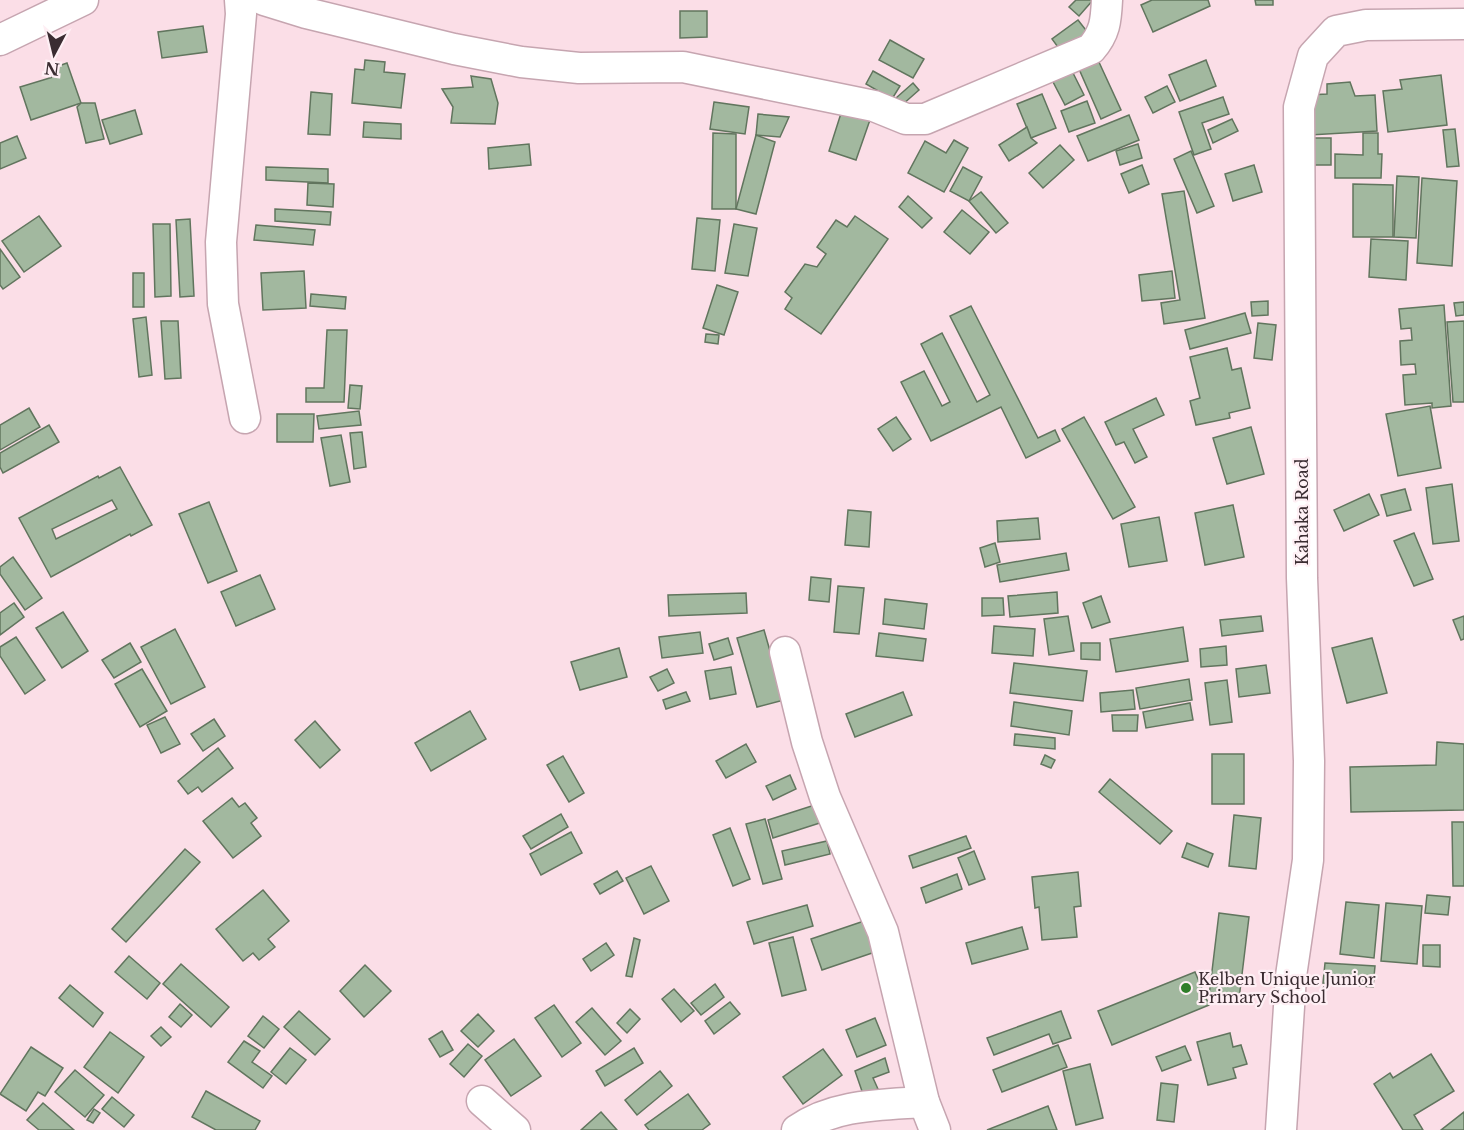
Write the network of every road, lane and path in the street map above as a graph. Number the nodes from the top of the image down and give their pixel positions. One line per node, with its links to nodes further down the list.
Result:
1 (83, 0): 6 (street)
2 (240, 0): 7 (street)
3 (264, 0): 4 (street)
4 (1107, 0)
5 (1464, 24): 14 (street, Kahaka Road)
6 (0, 40)
7 (245, 418)
8 (785, 652): 10 (street)
9 (482, 1101): 11 (street)
10 (924, 1102): 12 (street); 13 (street)
11 (515, 1130)
12 (797, 1130)
13 (935, 1130)
14 (1281, 1130)

